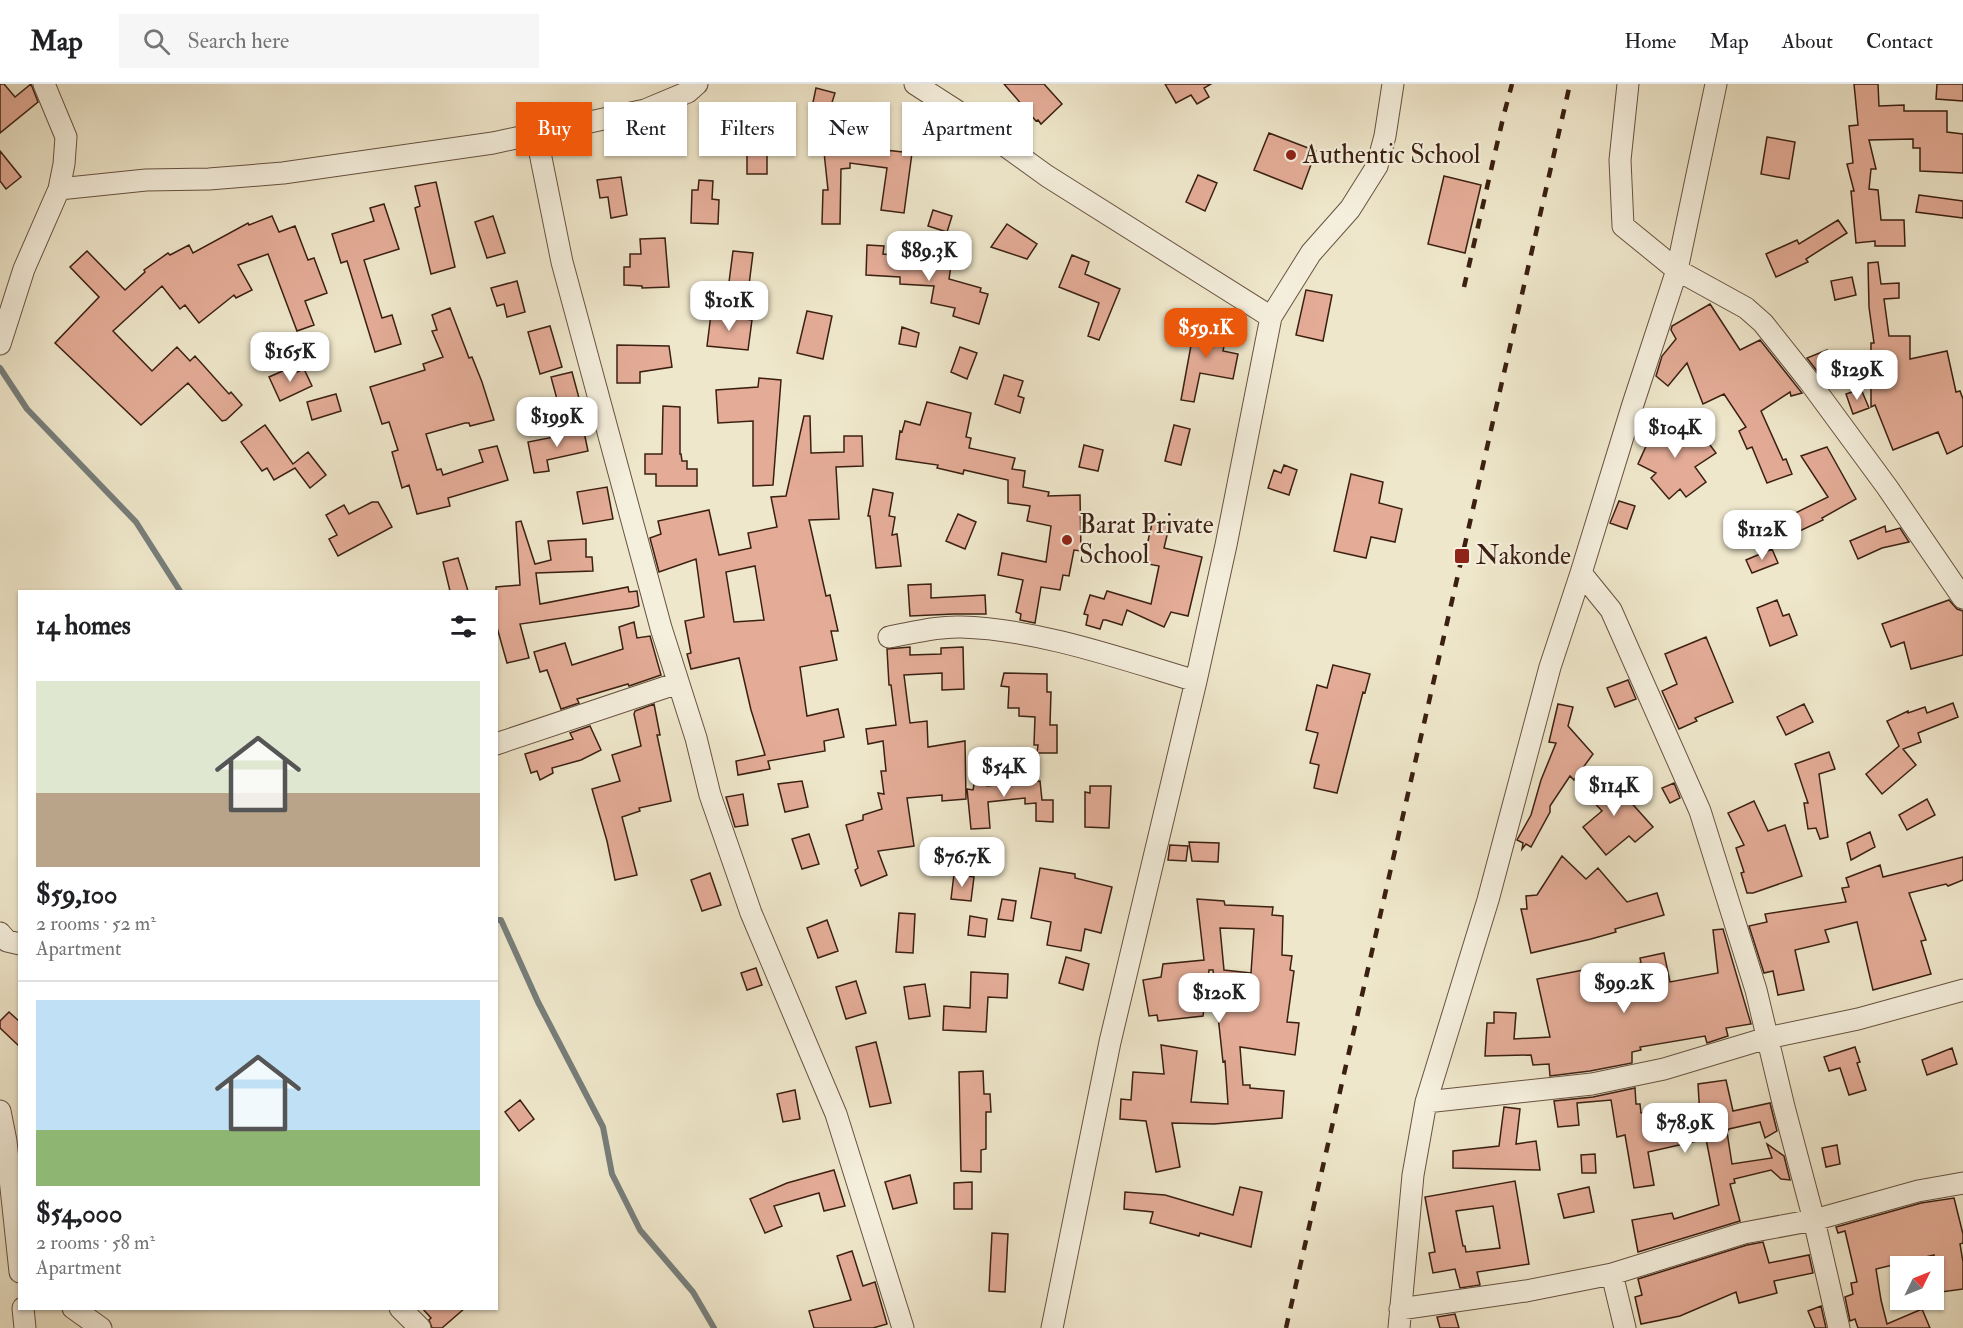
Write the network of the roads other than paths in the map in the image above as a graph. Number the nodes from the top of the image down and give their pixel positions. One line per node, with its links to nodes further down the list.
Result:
1 (44, 84): 10 (street)
2 (698, 84): 7 (street)
3 (915, 84): 12 (street)
4 (1393, 84): 12 (street)
5 (1628, 84): 11 (street)
6 (1716, 84): 11 (street)
7 (592, 121)
8 (516, 138): 10 (street)
9 (541, 156): 18 (street)
10 (59, 189): 13 (street)
11 (1677, 270): 14 (street); 15 (street)
12 (1271, 317): 17 (street)
13 (0, 345)
14 (1581, 573): 23 (street); 24 (street)
15 (1963, 598)
16 (888, 637): 17 (street)
17 (1196, 681): 41 (street)
18 (678, 683): 19 (street); 40 (street)
19 (498, 743)
20 (0, 933): 21 (street)
21 (18, 944)
22 (1963, 990): 23 (street)
23 (1767, 1038): 24 (street); 28 (street)
24 (1426, 1102): 36 (street)
25 (0, 1111): 26 (street)
26 (13, 1137): 29 (street)
27 (1963, 1183): 28 (street)
28 (1814, 1220): 32 (street); 43 (street)
29 (18, 1249)
30 (0, 1255): 31 (street)
31 (18, 1270)
32 (1612, 1274): 36 (street); 42 (street)
33 (23, 1310): 37 (street)
34 (76, 1310): 38 (street)
35 (402, 1310): 39 (street)
36 (1399, 1318)
37 (25, 1328)
38 (101, 1328)
39 (420, 1328)
40 (903, 1328)
41 (1052, 1328)
42 (1625, 1328)
43 (1839, 1328)

